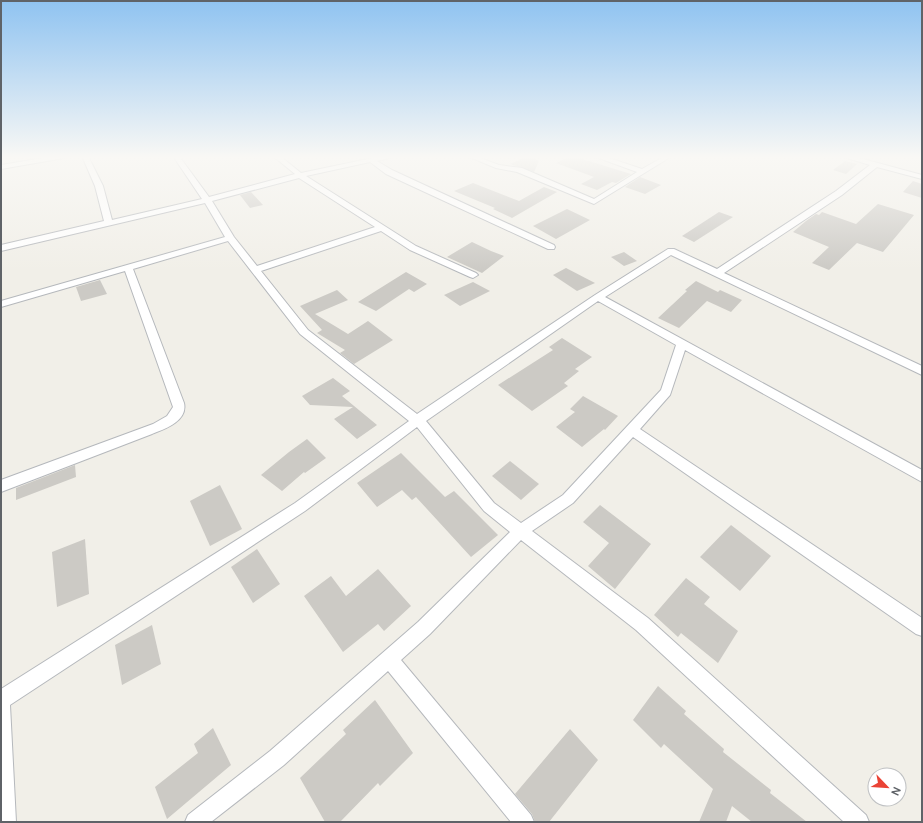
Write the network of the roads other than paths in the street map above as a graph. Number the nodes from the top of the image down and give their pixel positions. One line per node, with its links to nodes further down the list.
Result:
1 (101, 194): 10 (street)
2 (203, 194): 9 (street)
3 (228, 194): 9 (street)
4 (330, 194): 11 (street)
5 (437, 194): 13 (street)
6 (576, 194): 7 (street)
7 (606, 194)
8 (837, 194): 17 (street)
9 (207, 200): 10 (street); 12 (street)
10 (109, 223): 14 (street)
11 (381, 228): 16 (street); 18 (street)
12 (230, 238): 15 (street); 16 (street)
13 (551, 247)
14 (1, 248)
15 (128, 267): 20 (street); 26 (street)
16 (255, 270): 23 (street)
17 (718, 273): 19 (street); 22 (street)
18 (473, 275)
19 (598, 297): 21 (street); 23 (street)
20 (1, 304)
21 (682, 343): 24 (street); 25 (street)
22 (922, 371)
23 (417, 421): 27 (street); 30 (street)
24 (632, 429): 27 (street); 28 (street)
25 (922, 476)
26 (1, 486)
27 (521, 531): 29 (street); 34 (street)
28 (922, 628)
29 (389, 659): 32 (street); 33 (street)
30 (1, 699): 31 (street)
31 (6, 822)
32 (195, 822)
33 (524, 822)
34 (859, 822)

